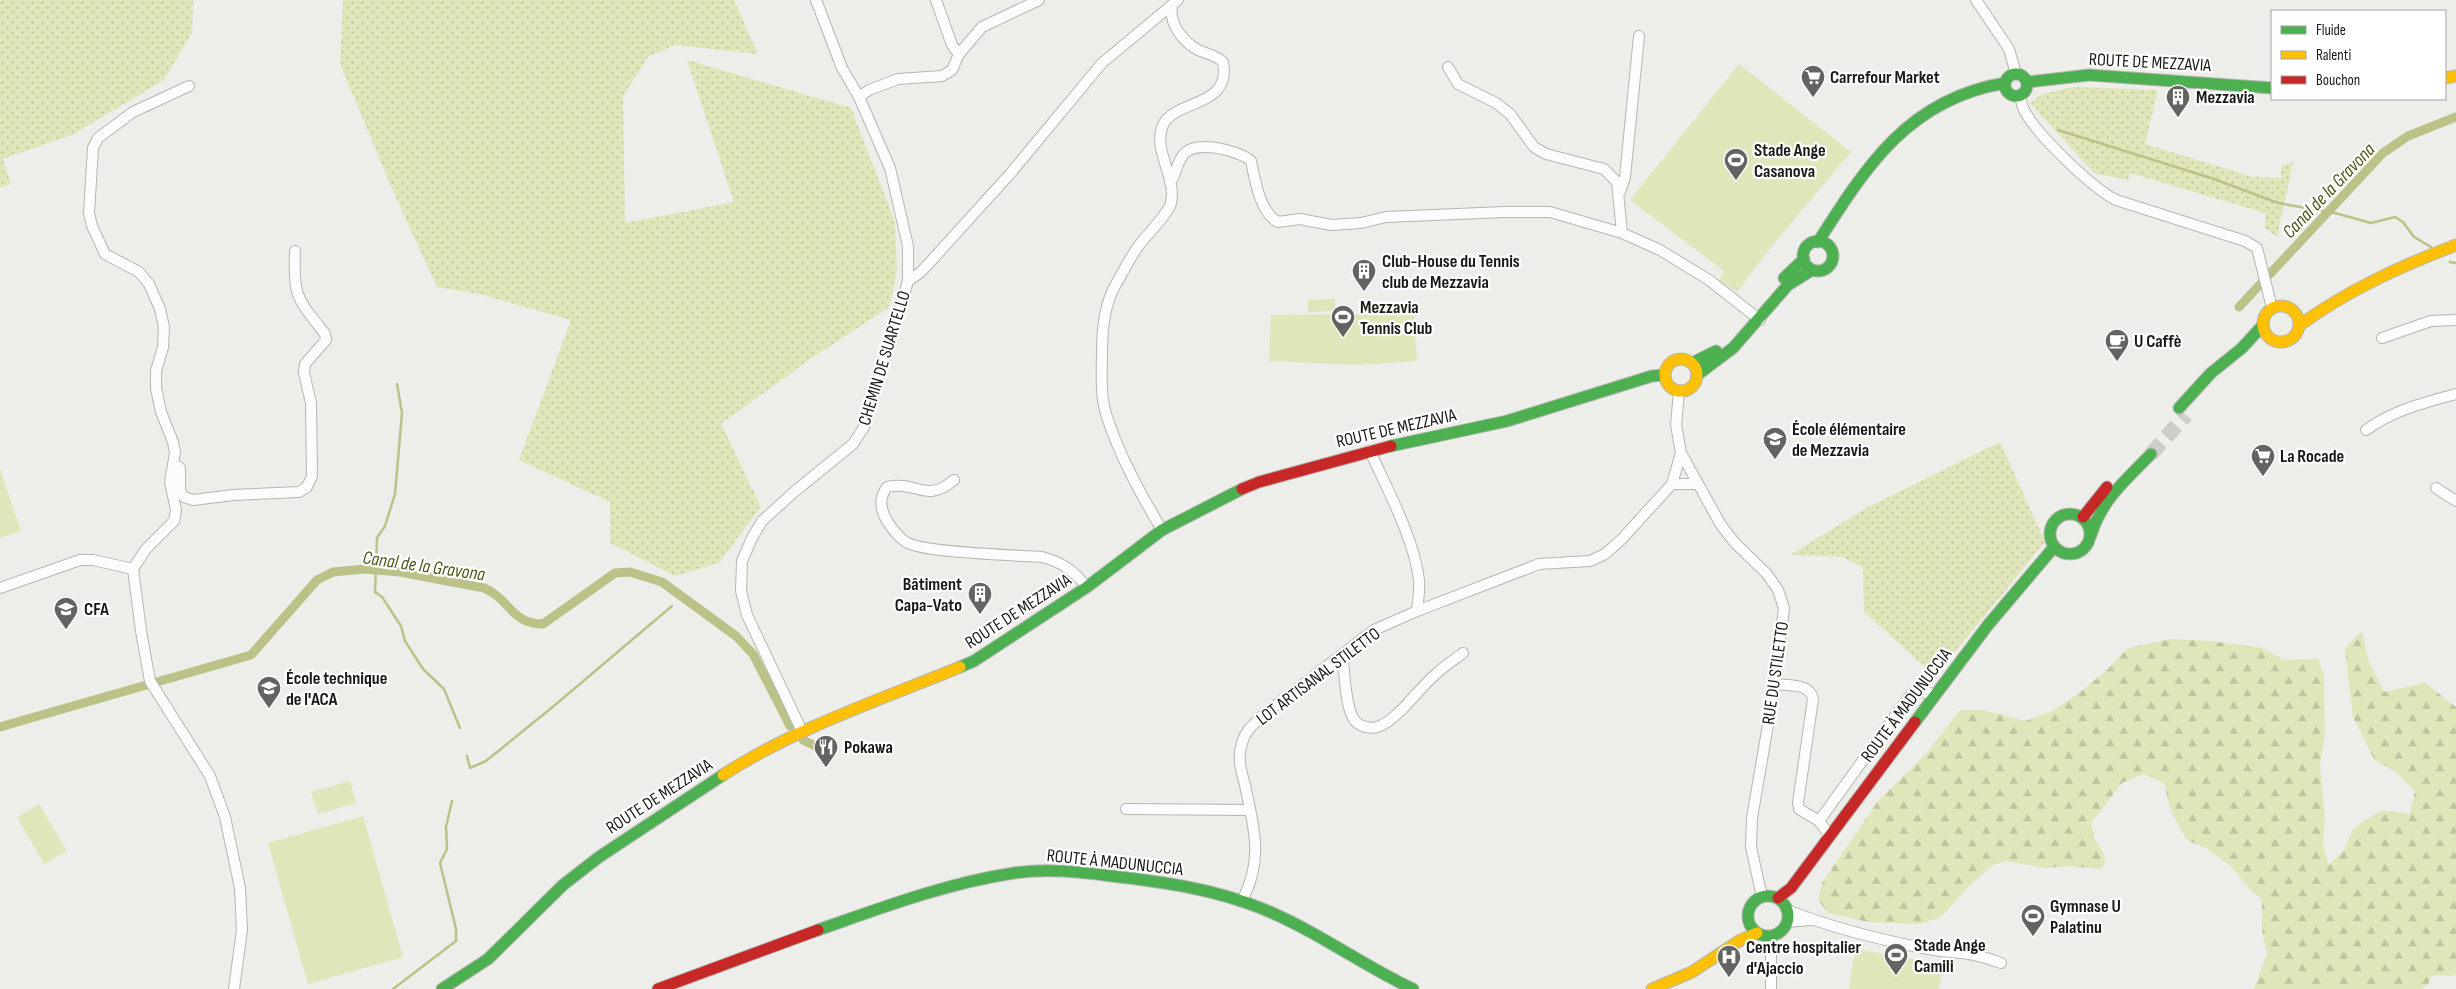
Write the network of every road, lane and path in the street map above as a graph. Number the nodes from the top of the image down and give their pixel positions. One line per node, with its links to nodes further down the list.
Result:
1 (816, 0): 15 (street, CHEMIN DE SUARTELLO)
2 (936, 0): 7 (street)
3 (1039, 0): 7 (street)
4 (1976, 0): 9 (street)
5 (1175, 3): 16 (street); 25 (street)
6 (1639, 36): 17 (street)
7 (959, 54): 15 (street)
8 (1448, 67): 17 (street)
9 (2016, 74): 10 (main road); 12 (main road)
10 (2026, 82): 13 (main road, ROUTE DE MEZZAVIA); 14 (main road)
11 (189, 86): 45 (street)
12 (2006, 87): 14 (main road); 19 (main road); 20 (main road)
13 (2271, 88)
14 (2020, 95): 27 (street)
15 (859, 97): 25 (street, CHEMIN DE SUARTELLO)
16 (1170, 183): 18 (street); 52 (street)
17 (1618, 195): 18 (street)
18 (1622, 233): 29 (street)
19 (1818, 242): 20 (main road); 23 (main road)
20 (1829, 246): 24 (main road)
21 (2456, 246): 26 (main road)
22 (295, 251): 45 (street)
23 (1804, 259): 24 (main road); 29 (main road)
24 (1812, 270): 29 (main road)
25 (908, 281): 63 (street, CHEMIN DE SUARTELLO)
26 (2329, 302): 28 (main road); 32 (main road)
27 (2272, 308): 28 (main road); 31 (main road)
28 (2293, 309): 32 (main road)
29 (1756, 317): 36 (main road); 38 (main road)
30 (2456, 320): 33 (street)
31 (2263, 325): 34 (main road); 35 (main road)
32 (2300, 325): 34 (main road)
33 (2382, 338)
34 (2271, 339): 35 (main road)
35 (2242, 348): 41 (main road)
36 (1692, 363): 37 (main road); 38 (main road)
37 (1664, 375): 39 (main road); 43 (main road, ROUTE DE MEZZAVIA)
38 (1697, 375): 39 (main road)
39 (1679, 391): 44 (street, RUE DU STILETTO)
40 (2456, 394): 42 (street)
41 (2182, 412)
42 (2366, 430)
43 (1370, 451): 52 (main road, ROUTE DE MEZZAVIA); 58 (street)
44 (1681, 453): 47 (street); 48 (street, RUE DU STILETTO)
45 (174, 464): 55 (street)
46 (954, 480): 56 (street)
47 (1672, 484): 48 (street); 58 (street, LOT ARTISANAL STILETTO)
48 (1698, 484): 61 (street, RUE DU STILETTO)
49 (2436, 488): 50 (street)
50 (2456, 501)
51 (2083, 517): 53 (main road); 53 (main road); 54 (main road)
52 (1162, 530): 56 (main road, ROUTE DE MEZZAVIA)
53 (2091, 535): 54 (main road)
54 (2054, 547): 62 (main road, ROUTE À MADUNUCCIA)
55 (133, 569): 57 (street); 76 (street)
56 (1087, 587): 63 (main road, ROUTE DE MEZZAVIA)
57 (0, 588)
58 (1417, 611): 60 (street, LOT ARTISANAL STILETTO)
59 (1463, 653): 60 (street)
60 (1342, 655): 65 (street, LOT ARTISANAL STILETTO)
61 (1775, 684): 66 (street); 68 (street, RUE DU STILETTO)
62 (1936, 694): 66 (street); 67 (main road, ROUTE À MADUNUCCIA)
63 (800, 733): 77 (main road, ROUTE DE MEZZAVIA)
64 (1126, 809): 65 (street)
65 (1250, 810): 69 (street, LOT ARTISANAL STILETTO)
66 (1819, 821): 67 (street)
67 (1830, 836): 70 (main road, ROUTE À MADUNUCCIA)
68 (1762, 897): 70 (main road); 71 (main road)
69 (1242, 901): 78 (main road, ROUTE À MADUNUCCIA); 79 (main road, ROUTE À MADUNUCCIA)
70 (1784, 909): 73 (main road); 75 (street)
71 (1749, 924): 72 (main road); 74 (main road)
72 (1757, 933): 73 (main road); 74 (main road)
73 (1771, 935): 81 (street)
74 (1739, 941): 80 (main road)
75 (2001, 963)
76 (234, 989)
77 (442, 989)
78 (658, 989)
79 (1413, 989)
80 (1652, 989)
81 (1772, 989)

